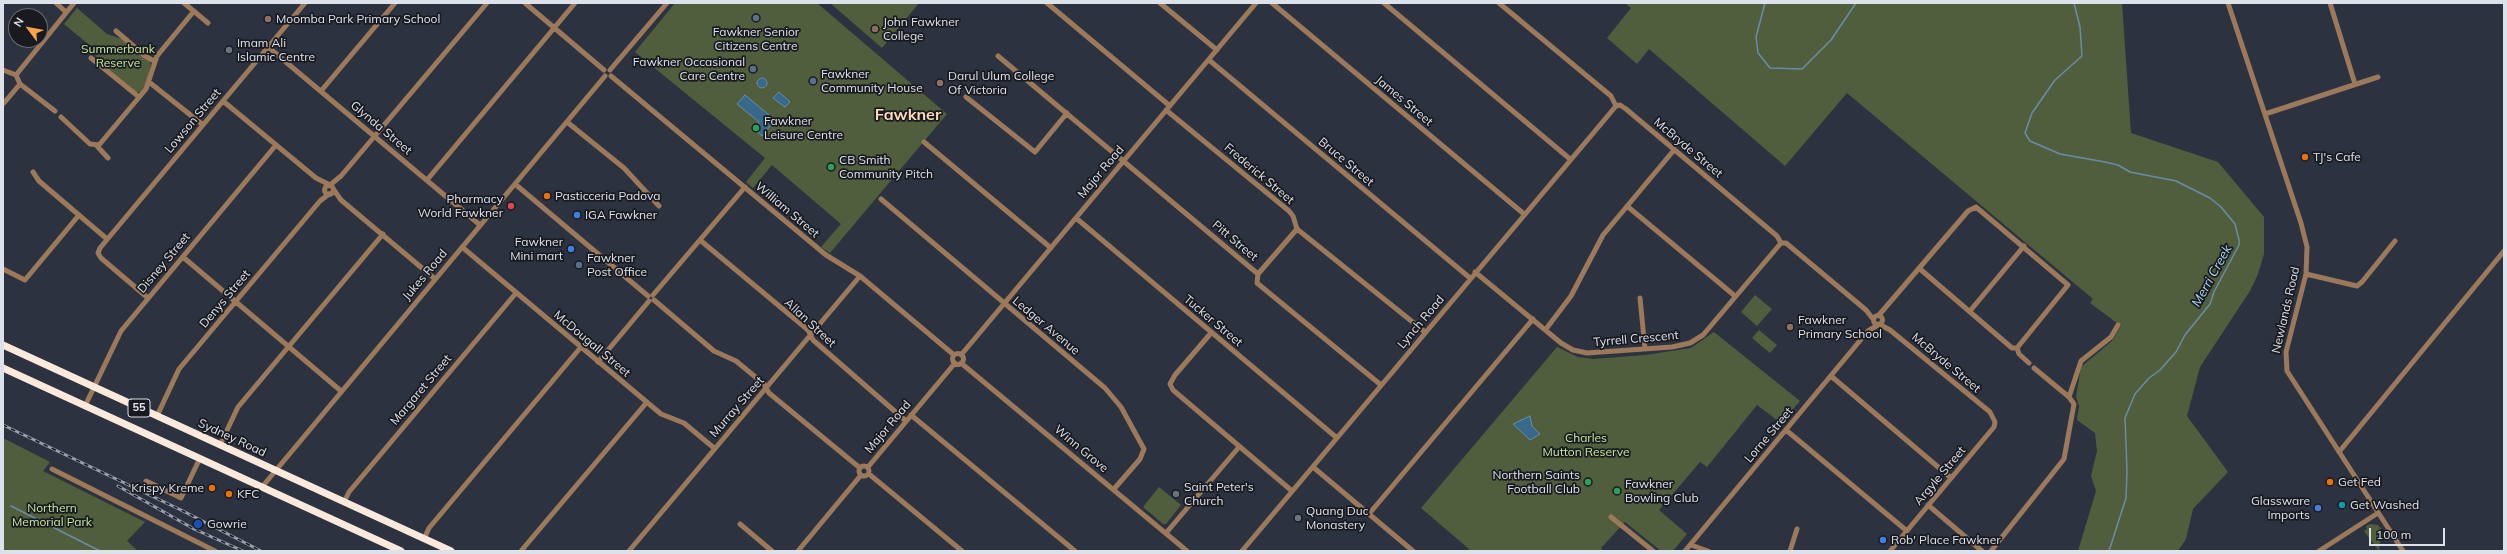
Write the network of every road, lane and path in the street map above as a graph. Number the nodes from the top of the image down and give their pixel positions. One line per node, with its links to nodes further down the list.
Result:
1 (56, 3): 19 (street)
2 (74, 3): 19 (street)
3 (184, 3): 18 (street)
4 (305, 3): 23 (street, Lowson Street)
5 (395, 3): 38 (street)
6 (487, 3): 52 (street, Denys Street)
7 (525, 3): 21 (street)
8 (575, 3): 21 (street)
9 (667, 3): 31 (street)
10 (1047, 3): 43 (street)
11 (1160, 3): 24 (street)
12 (1256, 3): 24 (street, Major Road)
13 (1272, 3): 71 (street, James Street)
14 (1384, 3): 58 (street)
15 (1499, 3): 44 (street, McBryde Street)
16 (2228, 3): 48 (street, Newlands Road)
17 (2330, 3): 37 (street)
18 (194, 11): 20 (street); 27 (street)
19 (66, 12): 32 (street)
20 (208, 23)
21 (555, 28): 30 (street); 62 (street)
22 (116, 31): 27 (street)
23 (268, 47): 38 (street, Glynda Street); 41 (street, Lowson Street)
24 (1217, 50): 28 (street, Major Road)
25 (998, 56): 47 (street, Pitt Street)
26 (91, 58): 40 (street)
27 (154, 60): 35 (street)
28 (1209, 60): 43 (street, Major Road); 92 (street, Bruce Street)
29 (3, 70): 32 (street)
30 (604, 70): 31 (street); 33 (street)
31 (610, 70): 33 (street)
32 (16, 75): 36 (street)
33 (608, 76): 50 (street, Jukes Road); 64 (street, William Street)
34 (2378, 77): 37 (street)
35 (149, 82): 40 (street); 51 (street)
36 (20, 84): 42 (street); 46 (street)
37 (2355, 84): 48 (street)
38 (321, 92): 52 (street, Glynda Street)
39 (966, 97): 47 (street)
40 (139, 98): 55 (street)
41 (223, 100): 51 (street, Lowson Street); 54 (street)
42 (4, 103)
43 (1170, 106): 45 (street, Major Road)
44 (1616, 106): 56 (street, McBryde Street); 58 (street, Lynch Road)
45 (1166, 110): 59 (street, Major Road); 75 (street, Frederick Street)
46 (55, 111)
47 (1067, 113): 59 (street, Pitt Street)
48 (2265, 114): 90 (street, Newlands Road)
49 (61, 117): 55 (street)
50 (567, 122): 63 (street, Jukes Road); 69 (street)
51 (203, 125): 77 (street, Lowson Street)
52 (374, 136): 62 (street, Glynda Street); 66 (street, Denys Street)
53 (924, 142): 83 (street)
54 (276, 145): 61 (street); 85 (street, Disney Street)
55 (97, 146): 57 (street)
56 (1674, 150): 70 (street); 80 (street, McBryde Street)
57 (108, 158)
58 (1570, 159): 71 (street, Lynch Road)
59 (1124, 160): 73 (street, Major Road); 89 (street, Pitt Street)
60 (33, 172): 72 (street)
61 (316, 178): 65 (street); 66 (street)
62 (427, 180): 74 (street, Glynda Street)
63 (515, 184): 74 (street, Jukes Road); 97 (street)
64 (745, 187): 78 (street); 91 (street, William Street)
65 (325, 189): 66 (street); 68 (street, Denys Street)
66 (331, 190): 68 (street, Denys Street); 76 (street)
67 (881, 199): 100 (street, Ledger Avenue)
68 (320, 201): 99 (street, Denys Street)
69 (659, 206)
70 (1628, 206): 95 (street); 105 (street)
71 (1524, 214): 88 (street, Lynch Road)
72 (79, 215): 77 (street); 86 (street)
73 (1076, 218): 83 (street, Major Road); 107 (street, Tucker Street)
74 (480, 225): 82 (street, Jukes Road)
75 (1297, 229): 89 (street); 106 (street, Frederick Street)
76 (383, 234): 93 (street); 110 (street)
77 (107, 238): 96 (street, Lowson Street)
78 (700, 240): 97 (street); 108 (street, Allan Street)
79 (2395, 241): 90 (street)
80 (1781, 243): 95 (street, Tyrrell Crescent); 103 (street, McBryde Street)
81 (2024, 246): 87 (street, Lorne Street); 101 (street); 112 (street)
82 (462, 247): 93 (street, Jukes Road); 94 (street, McDougall Street)
83 (1051, 248): 100 (street, Major Road)
84 (2504, 251): 139 (street)
85 (183, 257): 96 (street, Disney Street); 99 (street)
86 (3, 269)
87 (1920, 269): 101 (street); 103 (street, Lorne Street)
88 (1475, 272): 92 (street, Lynch Road); 102 (street, Tyrrell Crescent)
89 (1258, 274): 123 (street, Pitt Street)
90 (2306, 274): 139 (street, Newlands Road)
91 (860, 276): 108 (street, Murray Street); 114 (street, William Street)
92 (1470, 278): 106 (street, Lynch Road)
93 (435, 279): 126 (street, Jukes Road)
94 (516, 293): 111 (street, McDougall Street); 153 (street, Margaret Street)
95 (1735, 296): 113 (street, Tyrrell Crescent)
96 (148, 298): 124 (street, Disney Street)
97 (651, 298): 116 (street); 125 (street)
98 (1640, 298): 113 (street)
99 (236, 302): 110 (street); 132 (street, Denys Street)
100 (1004, 304): 115 (street, Major Road); 151 (street, Ledger Avenue)
101 (1970, 311): 112 (street)
102 (1533, 318): 105 (street, Tyrrell Crescent); 156 (street)
103 (1878, 320): 122 (street, Lorne Street); 130 (street, McBryde Street)
104 (2118, 325): 127 (street)
105 (1546, 329): 113 (street, Tyrrell Crescent)
106 (1425, 332): 123 (street, Lynch Road)
107 (1211, 333): 135 (street, Tucker Street); 137 (street)
108 (809, 336): 125 (street, Murray Street); 133 (street, Allan Street)
109 (3, 345): 124 (highway, Sydney Road / 55)
110 (289, 347): 126 (street); 136 (street)
111 (581, 347): 116 (street, McDougall Street); 162 (street)
112 (2017, 348): 119 (street)
113 (1645, 349)
114 (954, 355): 115 (street); 117 (street)
115 (961, 355): 118 (street)
116 (598, 362): 128 (street, McDougall Street)
117 (954, 363): 118 (street); 131 (street, Major Road)
118 (961, 363): 151 (street, Winn Grove)
119 (2029, 363)
120 (3, 368): 129 (highway, 55)
121 (2034, 368): 127 (street)
122 (1831, 376): 134 (street, Lorne Street); 148 (street)
123 (1381, 385): 135 (street, Lynch Road)
124 (94, 387): 129 (street, Disney Street); 132 (highway, Sydney Road / 55)
125 (766, 388): 138 (street, Murray Street); 143 (street)
126 (341, 391): 145 (street, Jukes Road)
127 (2069, 397): 182 (street)
128 (647, 402): 138 (street, McDougall Street); 167 (street)
129 (85, 406): 140 (highway, 55)
130 (1990, 412): 148 (street, Argyle Street)
131 (911, 415): 133 (street, Major Road); 172 (street)
132 (157, 416): 136 (highway, Sydney Road / 55)
133 (906, 421): 141 (street, Major Road)
134 (1786, 430): 160 (street); 163 (street, Lorne Street)
135 (1337, 438): 142 (street, Lynch Road)
136 (220, 445): 145 (highway, Sydney Road / 55)
137 (1239, 447): 152 (street); 161 (street)
138 (714, 448): 168 (street, Murray Street)
139 (2338, 452): 155 (street, Newlands Road)
140 (200, 458): 149 (street); 150 (highway, 55)
141 (868, 467): 143 (street); 146 (street)
142 (1313, 467): 152 (street, Lynch Road); 156 (street)
143 (860, 468): 147 (street)
144 (52, 469): 164 (street)
145 (275, 470): 150 (street, Jukes Road); 153 (highway, Sydney Road / 55)
146 (869, 474): 147 (street); 171 (street)
147 (862, 475): 170 (street)
148 (1951, 478): 154 (street, Argyle Street)
149 (146, 481)
150 (262, 487): 165 (highway, 55)
151 (1114, 489): 161 (street, Winn Grove)
152 (1292, 491): 174 (street, Lynch Road)
153 (344, 502): 162 (highway, Sydney Road / 55)
154 (1928, 505): 160 (street, Argyle Street); 181 (street)
155 (2378, 513): 183 (street); 184 (street, Newlands Road)
156 (1369, 514): 175 (street)
157 (1612, 517): 176 (street)
158 (740, 524): 169 (street)
159 (1797, 528): 179 (street)
160 (1907, 531): 180 (street, Argyle Street)
161 (1166, 533): 173 (street, Winn Grove)
162 (424, 539): 166 (highway, Sydney Road / 55)
163 (1691, 545): 177 (street, Lorne Street); 178 (street)
164 (215, 551)
165 (401, 551)
166 (451, 551)
167 (521, 551)
168 (629, 551)
169 (772, 551)
170 (798, 551)
171 (962, 551)
172 (1075, 551)
173 (1187, 551)
174 (1242, 551)
175 (1413, 551)
176 (1653, 551)
177 (1685, 551)
178 (1708, 551)
179 (1790, 551)
180 (1890, 551)
181 (1982, 551)
182 (1991, 551)
183 (2319, 551)
184 (2403, 551)

